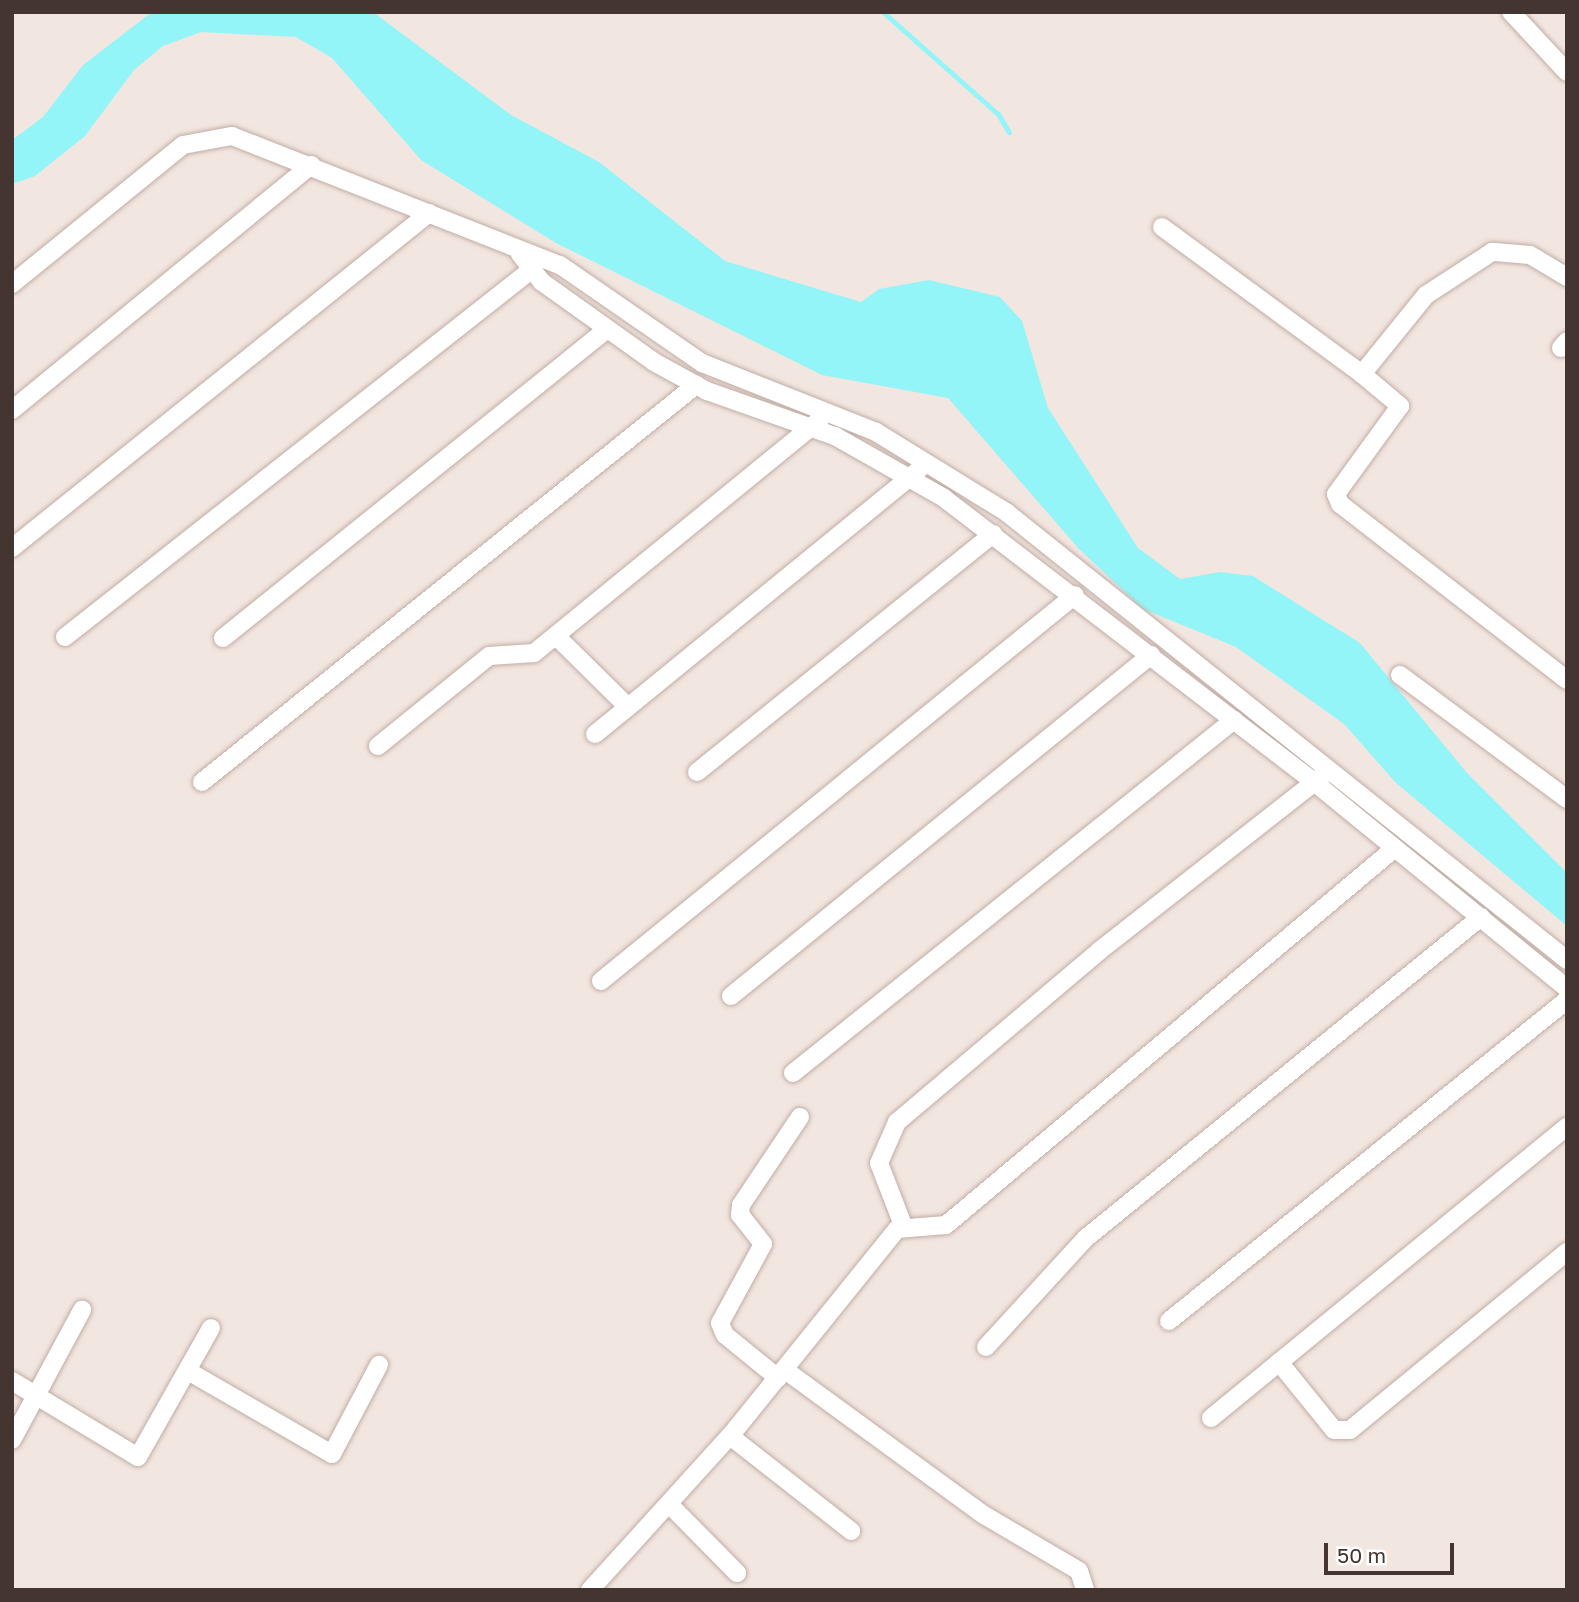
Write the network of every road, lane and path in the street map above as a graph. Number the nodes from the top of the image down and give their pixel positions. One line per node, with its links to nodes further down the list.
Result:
1 (1511, 12): 2 (street)
2 (1567, 72)
3 (311, 165): 4 (street); 9 (street); 13 (street)
4 (429, 213): 6 (street); 19 (street)
5 (1162, 227): 11 (street)
6 (520, 254): 7 (street); 14 (street)
7 (531, 270): 10 (street); 21 (street)
8 (1567, 277): 11 (street)
9 (12, 284)
10 (606, 330): 12 (street); 23 (street)
11 (1362, 374): 26 (street)
12 (696, 385): 15 (street); 33 (street)
13 (12, 411)
14 (831, 411): 15 (street); 16 (street)
15 (813, 427): 17 (street); 22 (street)
16 (927, 463): 17 (street); 31 (street)
17 (911, 477): 18 (street); 27 (street)
18 (993, 534): 20 (street); 32 (street)
19 (12, 548)
20 (1075, 595): 24 (street); 39 (street)
21 (65, 636)
22 (556, 636): 27 (street); 30 (street)
23 (223, 638)
24 (1151, 655): 28 (street); 41 (street)
25 (1401, 676): 35 (street)
26 (1567, 680)
27 (628, 707): 29 (street)
28 (1234, 720): 34 (street); 43 (street)
29 (595, 734)
30 (378, 746)
31 (1333, 768): 34 (street); 38 (street)
32 (697, 772)
33 (202, 782)
34 (1314, 782): 36 (street); 46 (street)
35 (1567, 799)
36 (1395, 848): 37 (street); 46 (street)
37 (1481, 916): 40 (street); 51 (street)
38 (1567, 960)
39 (601, 981)
40 (1567, 988)
41 (731, 996)
42 (1567, 1000): 49 (street)
43 (793, 1073)
44 (800, 1117): 55 (street)
45 (1567, 1127): 52 (street)
46 (903, 1225): 55 (street)
47 (1567, 1252): 52 (street)
48 (82, 1310): 57 (street)
49 (1169, 1321)
50 (211, 1328): 54 (street)
51 (986, 1347)
52 (1279, 1362): 58 (street)
53 (379, 1365): 54 (street)
54 (188, 1371): 57 (street)
55 (782, 1374): 59 (street); 65 (street)
56 (12, 1381): 57 (street)
57 (37, 1394): 60 (street)
58 (1211, 1418)
59 (730, 1436): 61 (street); 62 (street)
60 (12, 1440)
61 (669, 1504): 63 (street); 64 (street)
62 (851, 1531)
63 (737, 1573)
64 (590, 1590)
65 (1085, 1590)

